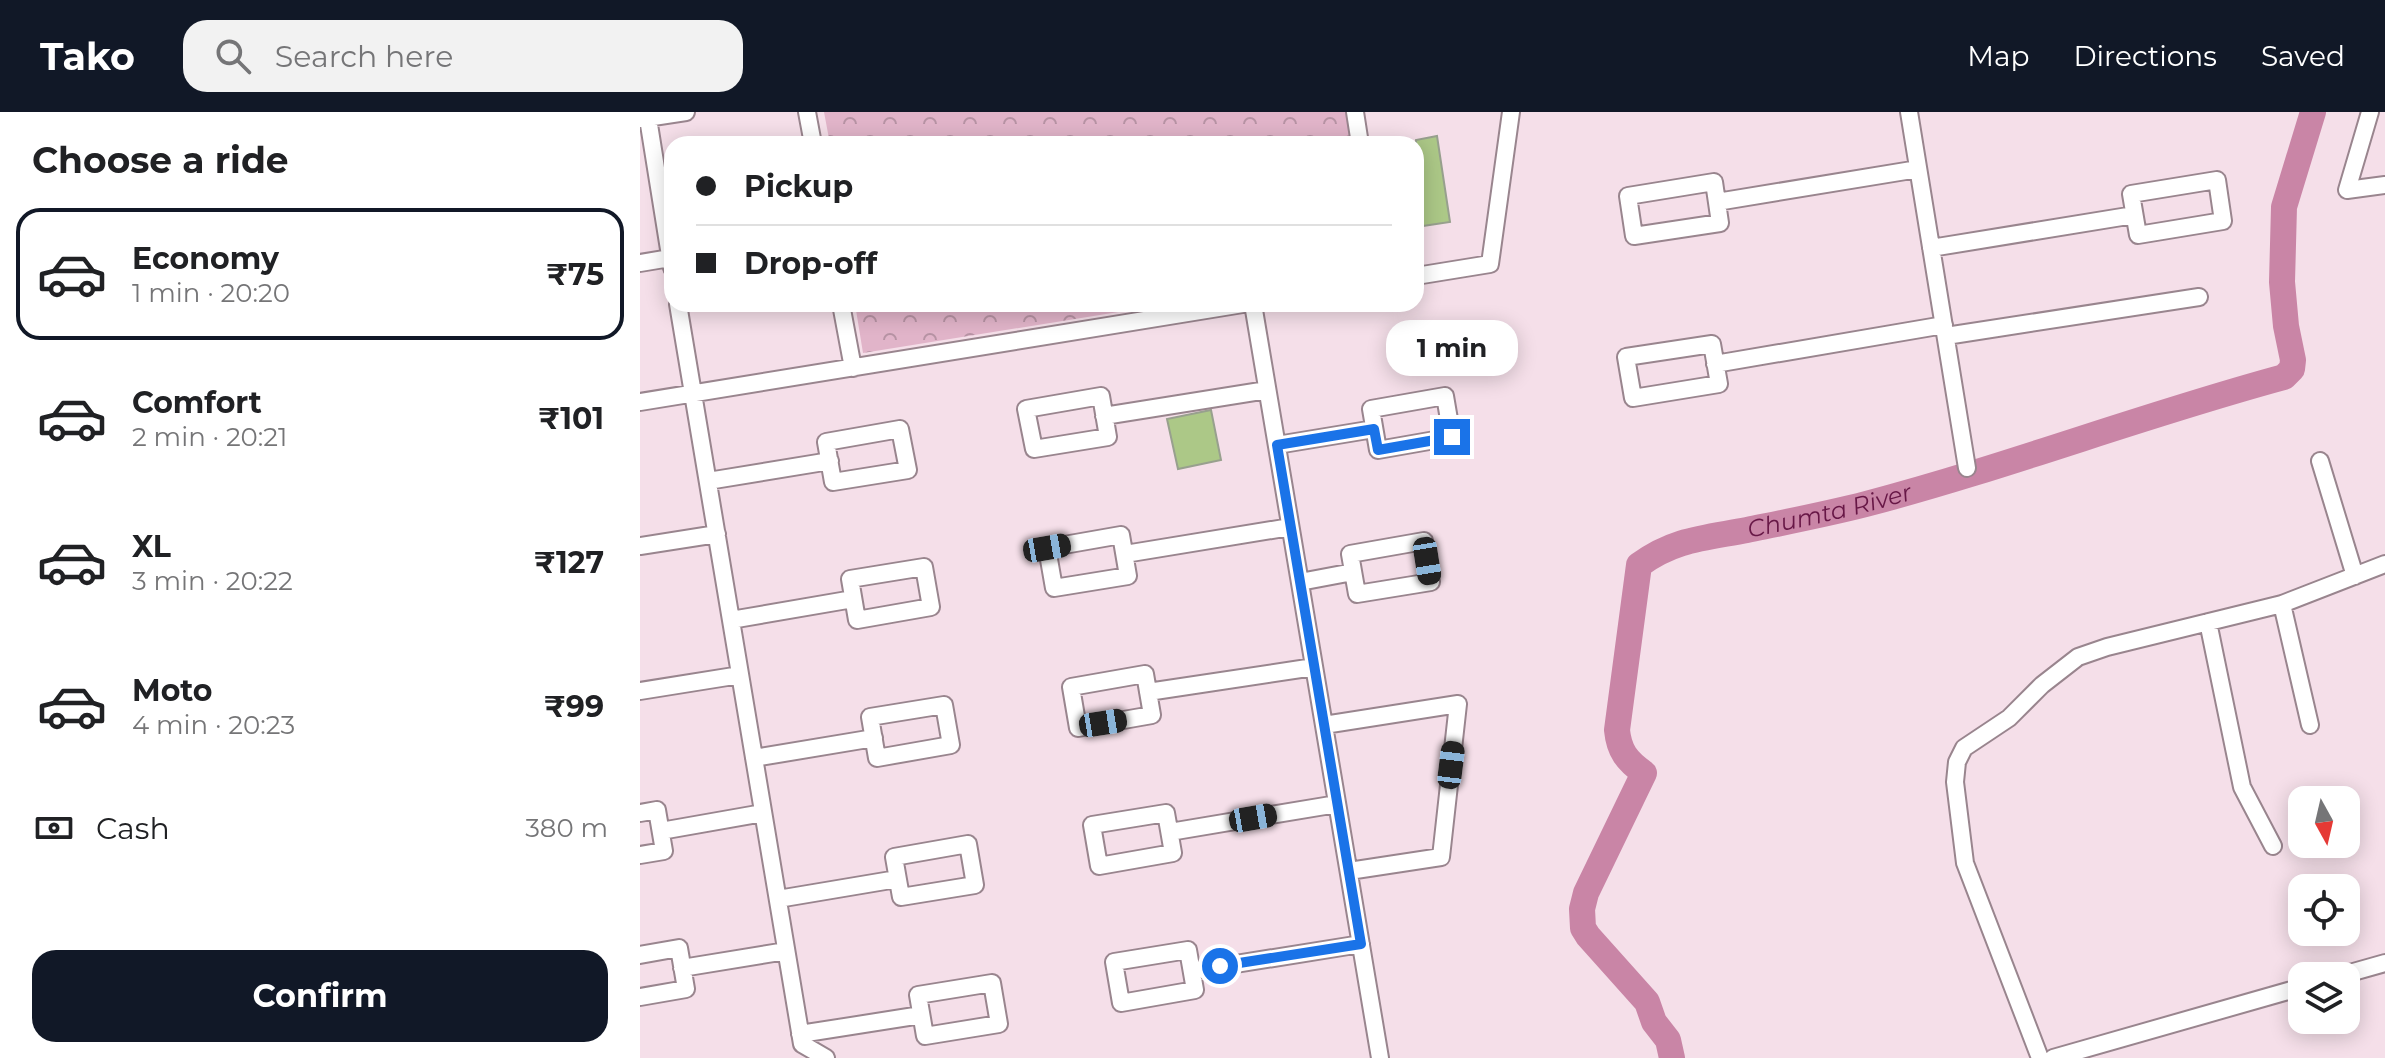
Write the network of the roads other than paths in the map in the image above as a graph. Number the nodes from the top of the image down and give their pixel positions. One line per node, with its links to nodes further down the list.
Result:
1 (686, 112): 7 (street)
2 (807, 112): 8 (street)
3 (1355, 112): 9 (street)
4 (1511, 112): 18 (street)
5 (1909, 112): 10 (street)
6 (2370, 112): 11 (street)
7 (645, 116): 14 (street)
8 (812, 136)
9 (1359, 136)
10 (1918, 169): 12 (street); 15 (street)
11 (2385, 185)
12 (1717, 202): 12 (street)
13 (2134, 215): 13 (street); 15 (street)
14 (664, 223)
15 (1931, 248): 24 (street)
16 (640, 263): 17 (street)
17 (664, 263)
18 (1424, 275)
19 (2199, 297): 24 (street)
20 (679, 312): 28 (street)
21 (842, 312): 26 (street)
22 (1194, 312): 26 (street)
23 (1254, 312): 27 (street)
24 (1945, 331): 25 (street); 35 (street)
25 (1715, 364): 25 (street)
26 (853, 368): 28 (street)
27 (1267, 390): 30 (street); 32 (street)
28 (693, 394): 29 (street); 36 (street)
29 (640, 402)
30 (1104, 416): 30 (street)
31 (1374, 429): 31 (street); 32 (street)
32 (1277, 445): 37 (street)
33 (830, 461): 33 (street); 36 (street)
34 (2320, 461): 43 (street)
35 (1967, 468)
36 (708, 481): 38 (street)
37 (1290, 527): 40 (street); 44 (street)
38 (717, 534): 39 (street); 47 (street)
39 (640, 546)
40 (1125, 554): 40 (street)
41 (2385, 564): 43 (street)
42 (1353, 572): 42 (street); 44 (street)
43 (2355, 576): 46 (street)
44 (1300, 582): 49 (street)
45 (853, 599): 45 (street); 47 (street)
46 (2282, 604): 48 (street); 54 (street)
47 (731, 620): 50 (street)
48 (2208, 622): 62 (street); 80 (street)
49 (1314, 667): 52 (street); 53 (street)
50 (740, 675): 51 (street); 56 (street)
51 (640, 691)
52 (1148, 692): 52 (street)
53 (1324, 725): 57 (street); 64 (street)
54 (2310, 725)
55 (874, 738): 55 (street); 56 (street)
56 (754, 758): 59 (street)
57 (1337, 804): 61 (street); 64 (street)
58 (640, 813): 60 (street)
59 (763, 813): 60 (street); 66 (street)
60 (661, 831): 63 (street)
61 (1170, 832): 61 (street)
62 (2273, 846)
63 (640, 855)
64 (1349, 871): 67 (street)
65 (897, 879): 65 (street); 66 (street)
66 (778, 899): 68 (street)
67 (1361, 944): 73 (street); 79 (street)
68 (786, 951): 71 (street); 77 (street)
69 (640, 955): 71 (street)
70 (2385, 963): 72 (street)
71 (682, 968): 75 (street)
72 (2360, 970)
73 (1192, 971): 73 (street)
74 (2288, 991): 81 (street)
75 (640, 997)
76 (921, 1015): 76 (street); 77 (street)
77 (800, 1034): 78 (street)
78 (826, 1058)
79 (1380, 1058)
80 (2040, 1058)
81 (2053, 1058)

